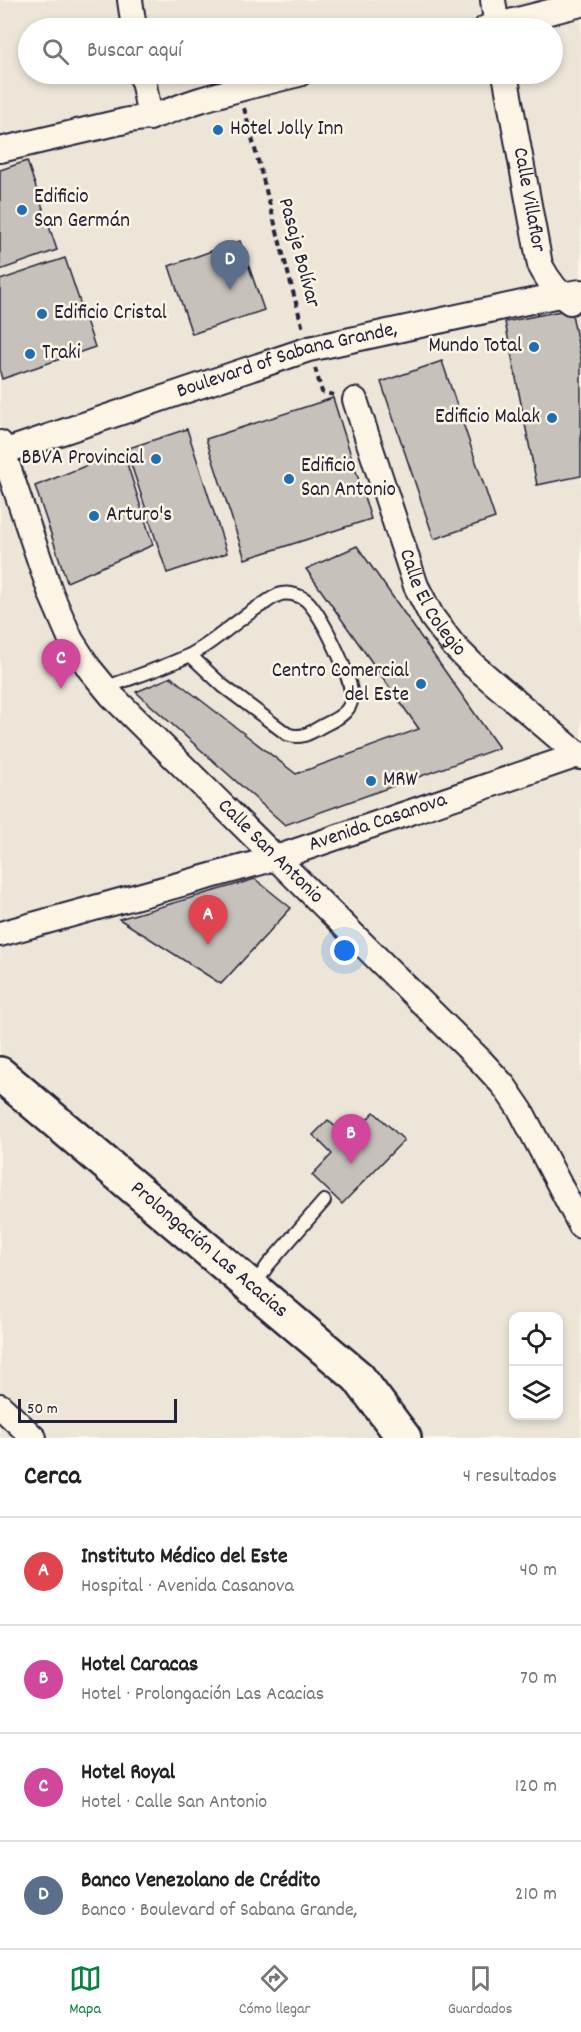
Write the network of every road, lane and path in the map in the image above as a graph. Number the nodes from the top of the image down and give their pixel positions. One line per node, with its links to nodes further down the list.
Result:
1 (130, 0): 4 (street)
2 (493, 0): 5 (street)
3 (581, 4): 6 (street)
4 (133, 18)
5 (493, 18)
6 (530, 18)
7 (144, 84): 11 (street)
8 (256, 84): 10 (street)
9 (507, 84): 13 (street, Calle Villaflor)
10 (239, 88): 11 (street); 15 (path, Pasaje Bolívar)
11 (150, 118): 12 (street)
12 (0, 150)
13 (570, 293): 14 (street); 15 (street, Boulevard of Sabana Grande,)
14 (581, 305)
15 (309, 350): 16 (path, Pasaje Bolívar); 17 (street, Boulevard of Sabana Grande,)
16 (355, 400): 20 (street, Calle El Colegio)
17 (1, 449): 19 (street, Calle San Antonio)
18 (190, 655): 18 (lane); 19 (lane)
19 (105, 688): 21 (street, Calle San Antonio)
20 (580, 755): 21 (street, Avenida Casanova)
21 (276, 858): 22 (street, Avenida Casanova); 25 (street, Calle San Antonio)
22 (0, 934)
23 (8, 1083): 26 (street, Prolongación Las Acacias)
24 (324, 1201): 26 (lane)
25 (581, 1226)
26 (253, 1288): 29 (street, Prolongación Las Acacias)
27 (0, 1406): 28 (street)
28 (34, 1438)
29 (404, 1438)

